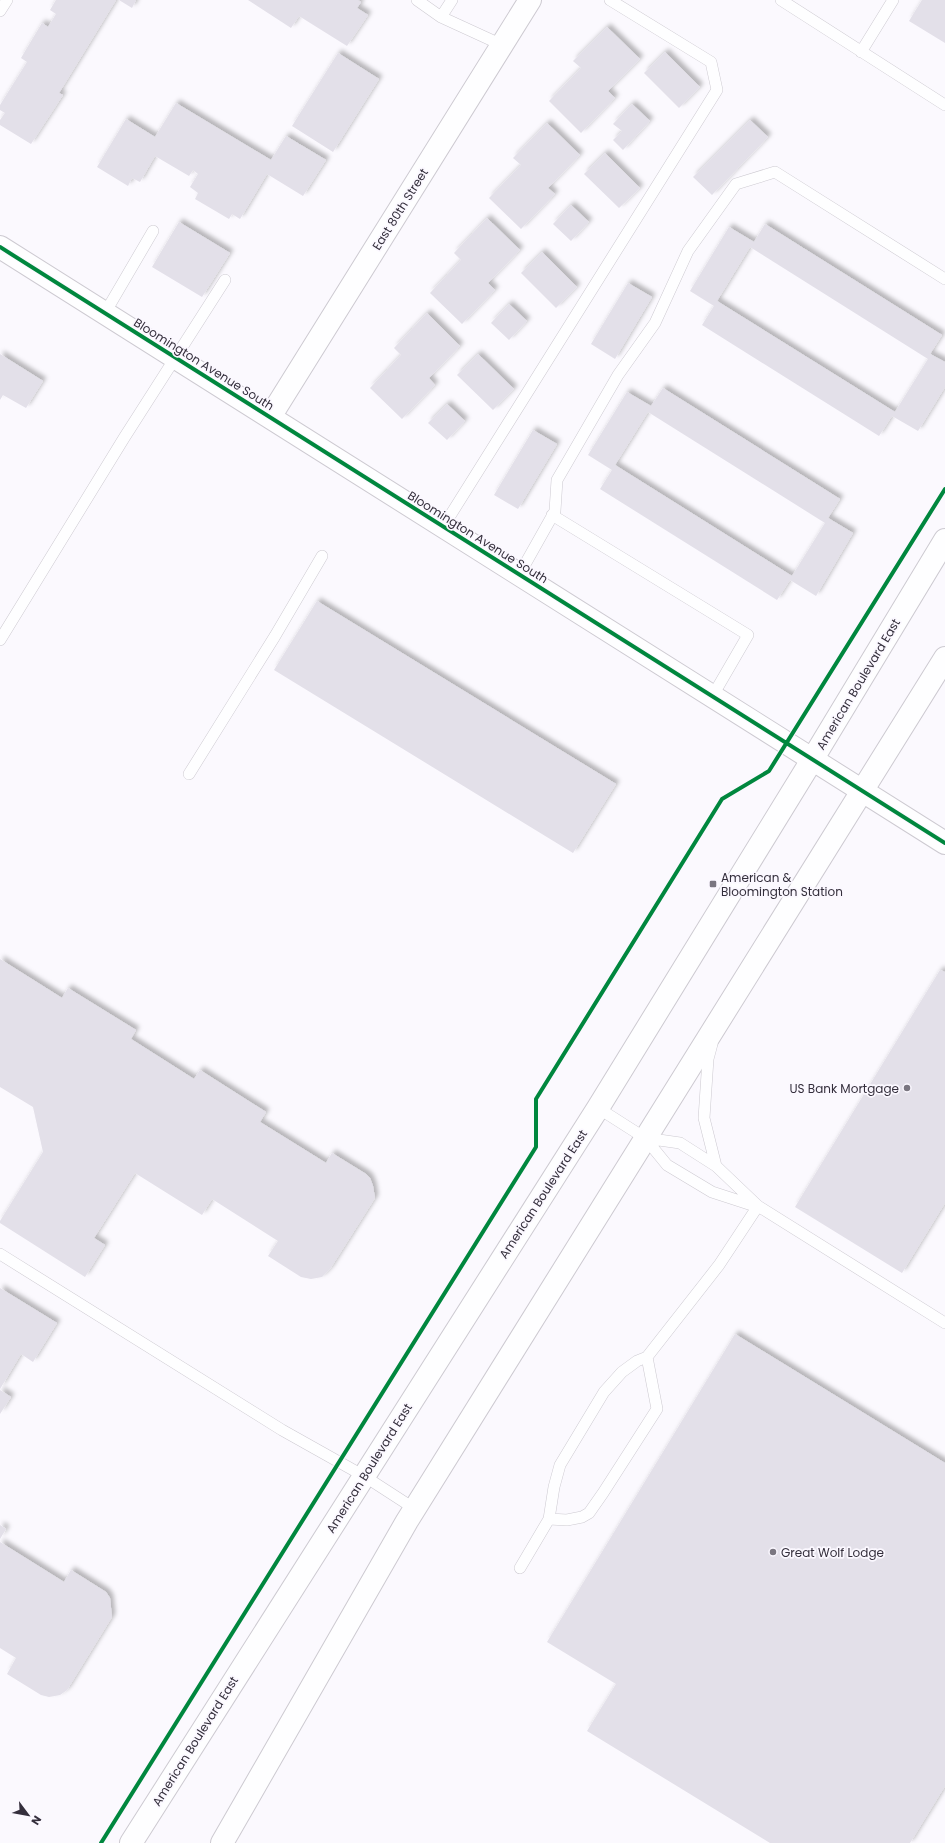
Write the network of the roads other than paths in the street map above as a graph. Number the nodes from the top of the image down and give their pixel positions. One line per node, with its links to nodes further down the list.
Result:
1 (7, 0): 8 (lane)
2 (416, 0): 9 (lane)
3 (452, 0): 9 (lane)
4 (530, 0): 10 (main road, East 80th Street)
5 (610, 0): 21 (lane)
6 (781, 0): 11 (lane)
7 (893, 0): 11 (lane)
8 (0, 11)
9 (441, 17): 10 (lane)
10 (502, 45): 19 (main road, East 80th Street)
11 (861, 52): 12 (lane)
12 (945, 105)
13 (153, 232): 17 (lane)
14 (0, 247): 17 (main road, Bloomington Avenue South)
15 (945, 279): 20 (lane)
16 (225, 280): 18 (lane)
17 (105, 313): 18 (main road, Bloomington Avenue South)
18 (175, 358): 19 (main road, Bloomington Avenue South); 25 (lane)
19 (270, 417): 21 (main road, Bloomington Avenue South)
20 (552, 515): 24 (lane); 27 (lane)
21 (443, 527): 24 (main road, Bloomington Avenue South)
22 (945, 540): 28 (main road, American Boulevard East)
23 (322, 556): 29 (lane)
24 (519, 575): 27 (main road, Bloomington Avenue South)
25 (0, 640)
26 (945, 658): 30 (main road)
27 (712, 697): 28 (main road, Bloomington Avenue South)
28 (812, 760): 30 (main road, Bloomington Avenue South); 33 (main road, American Boulevard East)
29 (189, 774)
30 (862, 792): 31 (main road, Bloomington Avenue South); 32 (main road)
31 (945, 843)
32 (716, 1026): 34 (main road); 35 (lane)
33 (598, 1108): 34 (lane); 40 (main road, American Boulevard East)
34 (645, 1138): 35 (lane); 36 (lane); 41 (main road)
35 (716, 1166): 36 (lane)
36 (758, 1206): 38 (lane); 39 (lane)
37 (0, 1254): 40 (lane)
38 (945, 1323)
39 (648, 1357): 42 (lane); 42 (lane)
40 (364, 1476): 41 (lane); 44 (main road, American Boulevard East)
41 (414, 1508): 45 (main road)
42 (549, 1518): 43 (lane)
43 (520, 1568)
44 (131, 1843)
45 (222, 1843)

